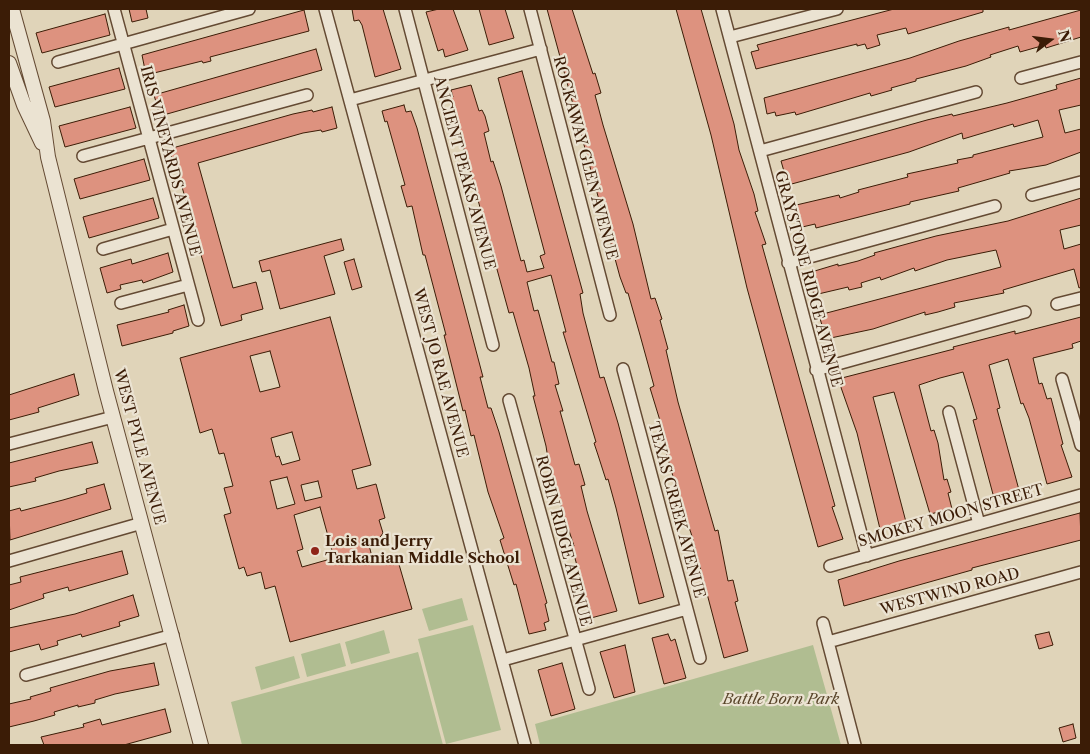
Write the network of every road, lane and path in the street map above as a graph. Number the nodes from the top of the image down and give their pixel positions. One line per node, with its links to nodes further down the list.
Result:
1 (12, 9): 23 (street, WEST PYLE AVENUE)
2 (114, 9): 10 (street, IRIS VINEYARDS AVENUE)
3 (249, 9): 10 (street)
4 (325, 9): 19 (street, WEST JO RAE AVENUE)
5 (405, 9): 16 (street, ANCIENT PEAKS AVENUE)
6 (530, 9): 11 (street, ROCKAWAY GLEN AVENUE)
7 (722, 9): 9 (street, GRAYSTONE RIDGE AVENUE)
8 (837, 9): 9 (street)
9 (730, 37): 21 (street, GRAYSTONE RIDGE AVENUE)
10 (123, 44): 12 (street); 20 (street, IRIS VINEYARDS AVENUE)
11 (541, 49): 16 (street); 35 (street, ROCKAWAY GLEN AVENUE)
12 (58, 62)
13 (1081, 62): 15 (street)
14 (9, 63): 23 (street, WEST PYLE AVENUE)
15 (1021, 78)
16 (424, 80): 19 (street); 37 (street, ANCIENT PEAKS AVENUE)
17 (976, 92): 21 (street)
18 (306, 95): 20 (street)
19 (350, 100): 59 (street, WEST JO RAE AVENUE)
20 (148, 137): 22 (street); 27 (street, IRIS VINEYARDS AVENUE)
21 (760, 151): 29 (street, GRAYSTONE RIDGE AVENUE)
22 (84, 156)
23 (48, 157): 43 (street, WEST PYLE AVENUE)
24 (1081, 182): 25 (street)
25 (1032, 195)
26 (995, 206): 29 (street)
27 (173, 229): 28 (street); 30 (street, IRIS VINEYARDS AVENUE)
28 (104, 249)
29 (788, 263): 39 (street, GRAYSTONE RIDGE AVENUE)
30 (188, 285): 32 (street); 36 (street, IRIS VINEYARDS AVENUE)
31 (1081, 298): 33 (street)
32 (121, 303)
33 (1057, 304)
34 (1024, 312): 39 (street)
35 (610, 315)
36 (198, 320)
37 (493, 345)
38 (623, 369): 53 (street, TEXAS CREEK AVENUE)
39 (816, 370): 49 (street, GRAYSTONE RIDGE AVENUE)
40 (1062, 379): 45 (street)
41 (510, 400): 56 (street, ROBIN RIDGE AVENUE)
42 (949, 412): 48 (street)
43 (113, 417): 44 (street); 47 (street, WEST PYLE AVENUE)
44 (9, 444)
45 (1081, 445)
46 (1081, 496): 48 (street, SMOKEY MOON STREET)
47 (142, 523): 50 (street); 55 (street, WEST PYLE AVENUE)
48 (979, 524): 49 (street, SMOKEY MOON STREET)
49 (867, 556): 51 (street, SMOKEY MOON STREET)
50 (9, 561)
51 (830, 566)
52 (1081, 572): 57 (street, WESTWIND ROAD)
53 (687, 609): 56 (street); 58 (street, TEXAS CREEK AVENUE)
54 (822, 623): 57 (street)
55 (173, 636): 60 (street); 62 (street, WEST PYLE AVENUE)
56 (575, 640): 59 (street); 61 (street, ROBIN RIDGE AVENUE)
57 (828, 642): 64 (street)
58 (700, 658)
59 (503, 660): 63 (street, WEST JO RAE AVENUE)
60 (26, 675)
61 (589, 689)
62 (201, 745)
63 (525, 745)
64 (855, 745)

